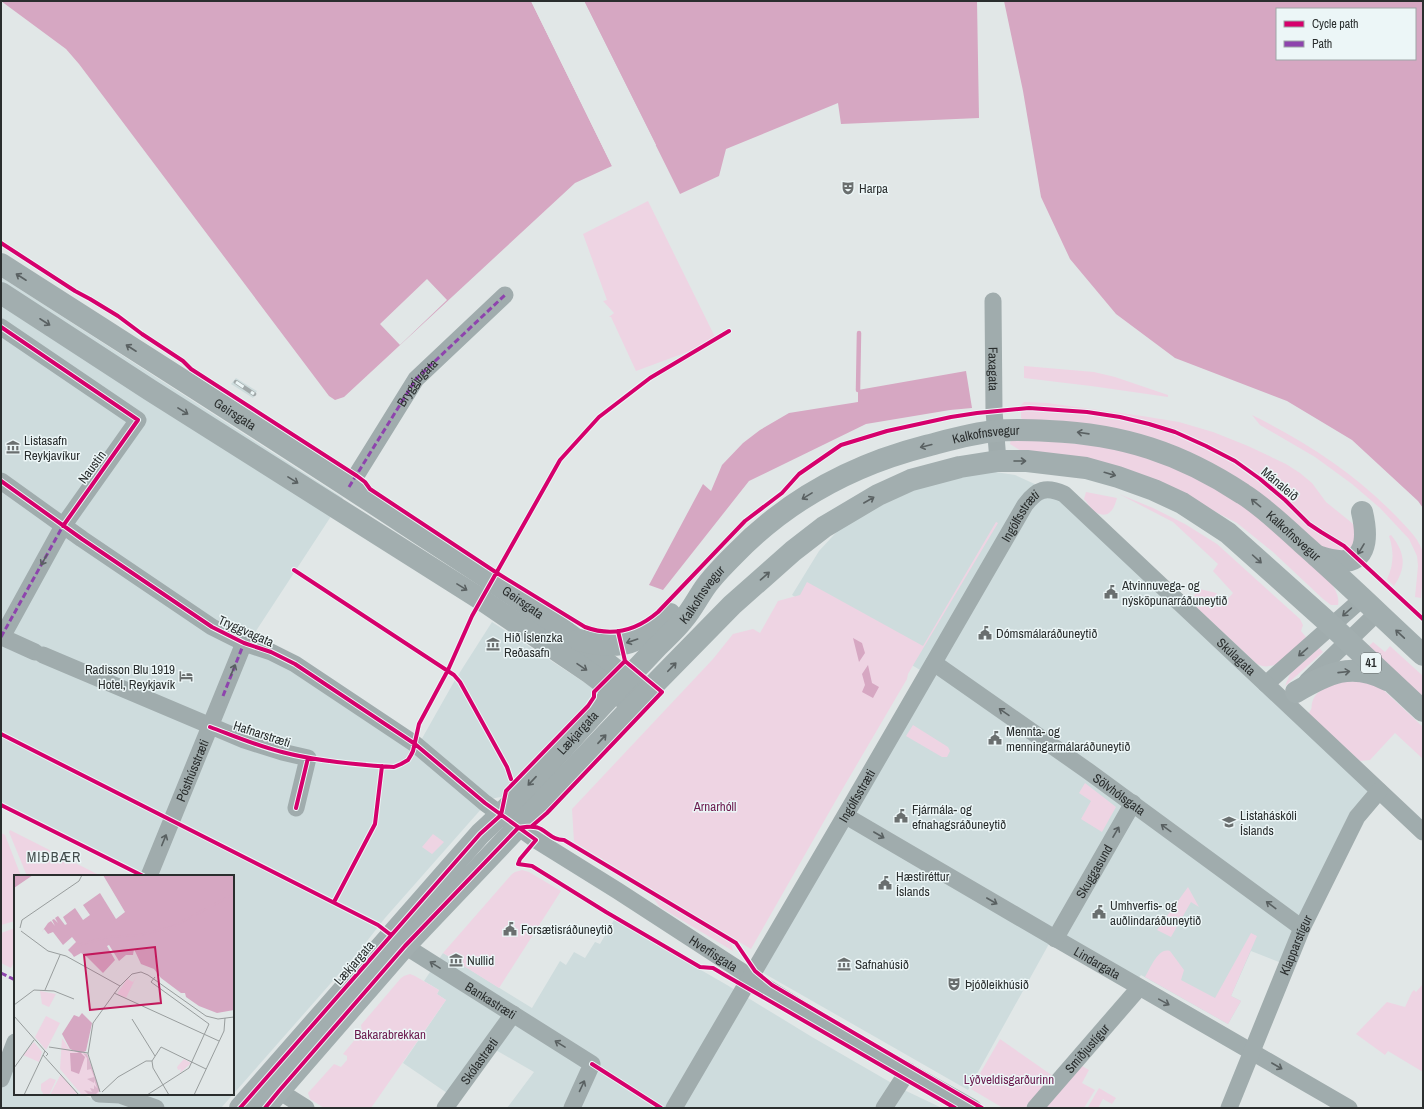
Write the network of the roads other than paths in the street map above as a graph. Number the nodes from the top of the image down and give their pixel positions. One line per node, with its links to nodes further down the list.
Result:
1 (1, 264): 9 (main road, Geirsgata, one-way to 1)
2 (1, 293): 11 (main road, Geirsgata, one-way to 11)
3 (505, 295): 9 (street, Bryggjugata)
4 (993, 302): 6 (street, Faxagata)
5 (1, 327): 13 (street, Naustin)
6 (995, 431): 7 (street, Faxagata); 14 (main road, Kalkofnsvegur, one-way to 6); 16 (main road, Kalkofnsvegur, one-way to 16)
7 (998, 461): 18 (main road, Kalkofnsvegur, one-way to 18); 29 (main road, Kalkofnsvegur, one-way to 7)
8 (1, 481): 13 (street, Tryggvagata)
9 (349, 487): 15 (main road, Geirsgata)
10 (1045, 489): 24 (street, Ingólfsstræti); 25 (street, Skúlagata)
11 (336, 507): 15 (main road); 26 (main road, Geirsgata, one-way to 26)
12 (1362, 512): 14 (main road, one-way to 14)
13 (63, 526): 19 (street, Naustin, one-way to 19); 22 (street, Tryggvagata)
14 (1317, 556): 17 (main road, Kalkofnsvegur)
15 (467, 565): 20 (main road, Geirsgata)
16 (707, 584): 20 (main road, Geirsgata, one-way to 20); 26 (main road, Kalkofnsvegur)
17 (1370, 605): 18 (street, one-way to 18); 21 (street); 23 (main road, Kalkofnsvegur, one-way to 17)
18 (1332, 626): 21 (main road, Kalkofnsvegur); 25 (street, one-way to 25)
19 (2, 637): 31 (street, Hafnarstræti)
20 (578, 640): 26 (main road, Geirsgata)
21 (1348, 641): 27 (main road, 41); 28 (street)
22 (244, 643): 31 (street, Pósthússtræti, one-way to 22); 35 (street, Tryggvagata)
23 (1423, 655)
24 (934, 663): 33 (street, Sölvhólsgata, one-way to 24); 36 (street, Ingólfsstræti)
25 (1266, 684): 28 (street, Skúlagata)
26 (621, 685): 29 (main road, Geirsgata); 35 (main road, Lækjargata, one-way to 35)
27 (1395, 685): 28 (main road, one-way to 27); 30 (main road, 41)
28 (1291, 697): 32 (street, Skúlagata)
29 (639, 701): 37 (main road, Lækjargata, one-way to 29)
30 (1423, 711)
31 (210, 727): 34 (street, Hafnarstræti); 39 (street, Pósthússtræti, one-way to 31)
32 (1379, 791): 38 (street, Skúlagata); 40 (street, Klapparstígur)
33 (1132, 803): 40 (street, Sölvhólsgata, one-way to 33); 41 (street, Skuggasund, one-way to 33)
34 (296, 808)
35 (501, 815): 37 (street, Hverfisgata); 42 (main road, Lækjargata)
36 (846, 816): 41 (street, Lindargata, one-way to 41); 43 (street, Ingólfsstræti)
37 (518, 828): 42 (main road, Lækjargata); 43 (street, Hverfisgata)
38 (1423, 832)
39 (150, 875)
40 (1302, 928): 47 (street, Klapparstígur)
41 (1055, 939): 44 (street, Lindargata)
42 (398, 941): 45 (street, Bankastræti, one-way to 42); 51 (main road, Lækjargata); 54 (main road, Lækjargata)
43 (751, 978): 49 (street, Hverfisgata); 59 (street, Ingólfsstræti)
44 (1139, 988): 47 (street, Lindargata, one-way to 47); 62 (street, Smiðjustígur)
45 (513, 1014): 57 (street, Skólastræti); 58 (street, Bankastræti, one-way to 45)
46 (14, 1048): 48 (street)
47 (1251, 1051): 63 (street, Klapparstígur); 64 (street, Lindargata, one-way to 64)
48 (11, 1064): 50 (street)
49 (908, 1071): 60 (street); 61 (street, Hverfisgata)
50 (1, 1079)
51 (279, 1091): 55 (main road, Lækjargata); 56 (street)
52 (120, 1095): 53 (street)
53 (156, 1108)
54 (240, 1108)
55 (265, 1108)
56 (306, 1108)
57 (445, 1108)
58 (572, 1108)
59 (674, 1108)
60 (884, 1108)
61 (973, 1108)
62 (1034, 1108)
63 (1229, 1108)
64 (1349, 1108)

